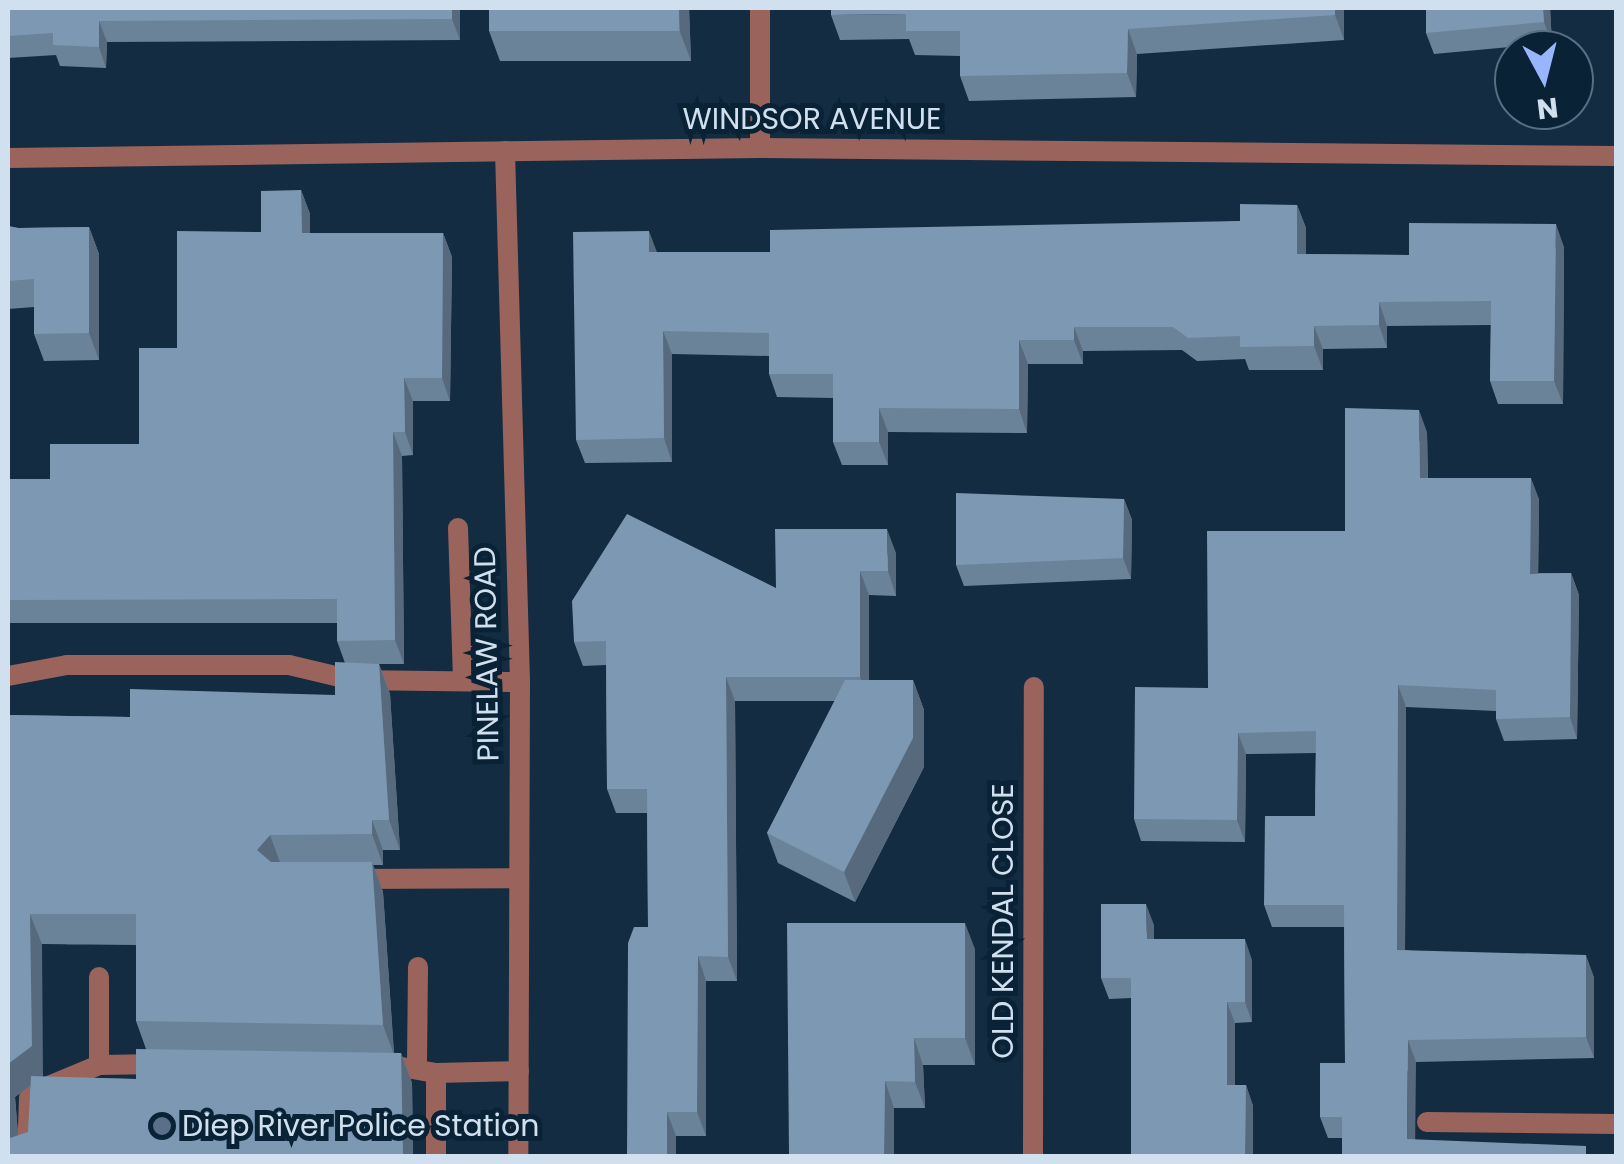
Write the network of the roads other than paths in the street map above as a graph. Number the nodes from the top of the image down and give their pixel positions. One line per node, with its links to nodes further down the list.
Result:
1 (760, 8): 2 (street)
2 (760, 148): 3 (street, WINDSOR AVENUE); 4 (street, WINDSOR AVENUE)
3 (505, 151): 5 (street, WINDSOR AVENUE); 9 (street, PINELAW ROAD)
4 (1616, 156)
5 (8, 158)
6 (458, 528): 8 (street)
7 (8, 676): 8 (street)
8 (463, 681): 9 (street)
9 (520, 682): 11 (street, PINELAW ROAD)
10 (1034, 686): 26 (street, OLD KENDAL CLOSE)
11 (519, 878): 12 (street); 19 (street, PINELAW ROAD)
12 (322, 879)
13 (418, 967): 16 (street)
14 (99, 977): 18 (street)
15 (357, 1063): 16 (street)
16 (417, 1063): 20 (street)
17 (178, 1064): 18 (street)
18 (99, 1065): 23 (street)
19 (519, 1071): 20 (street); 25 (street, PINELAW ROAD)
20 (436, 1074): 24 (street)
21 (1428, 1122): 22 (street)
22 (1616, 1124)
23 (27, 1156)
24 (436, 1156)
25 (518, 1156)
26 (1033, 1156)

